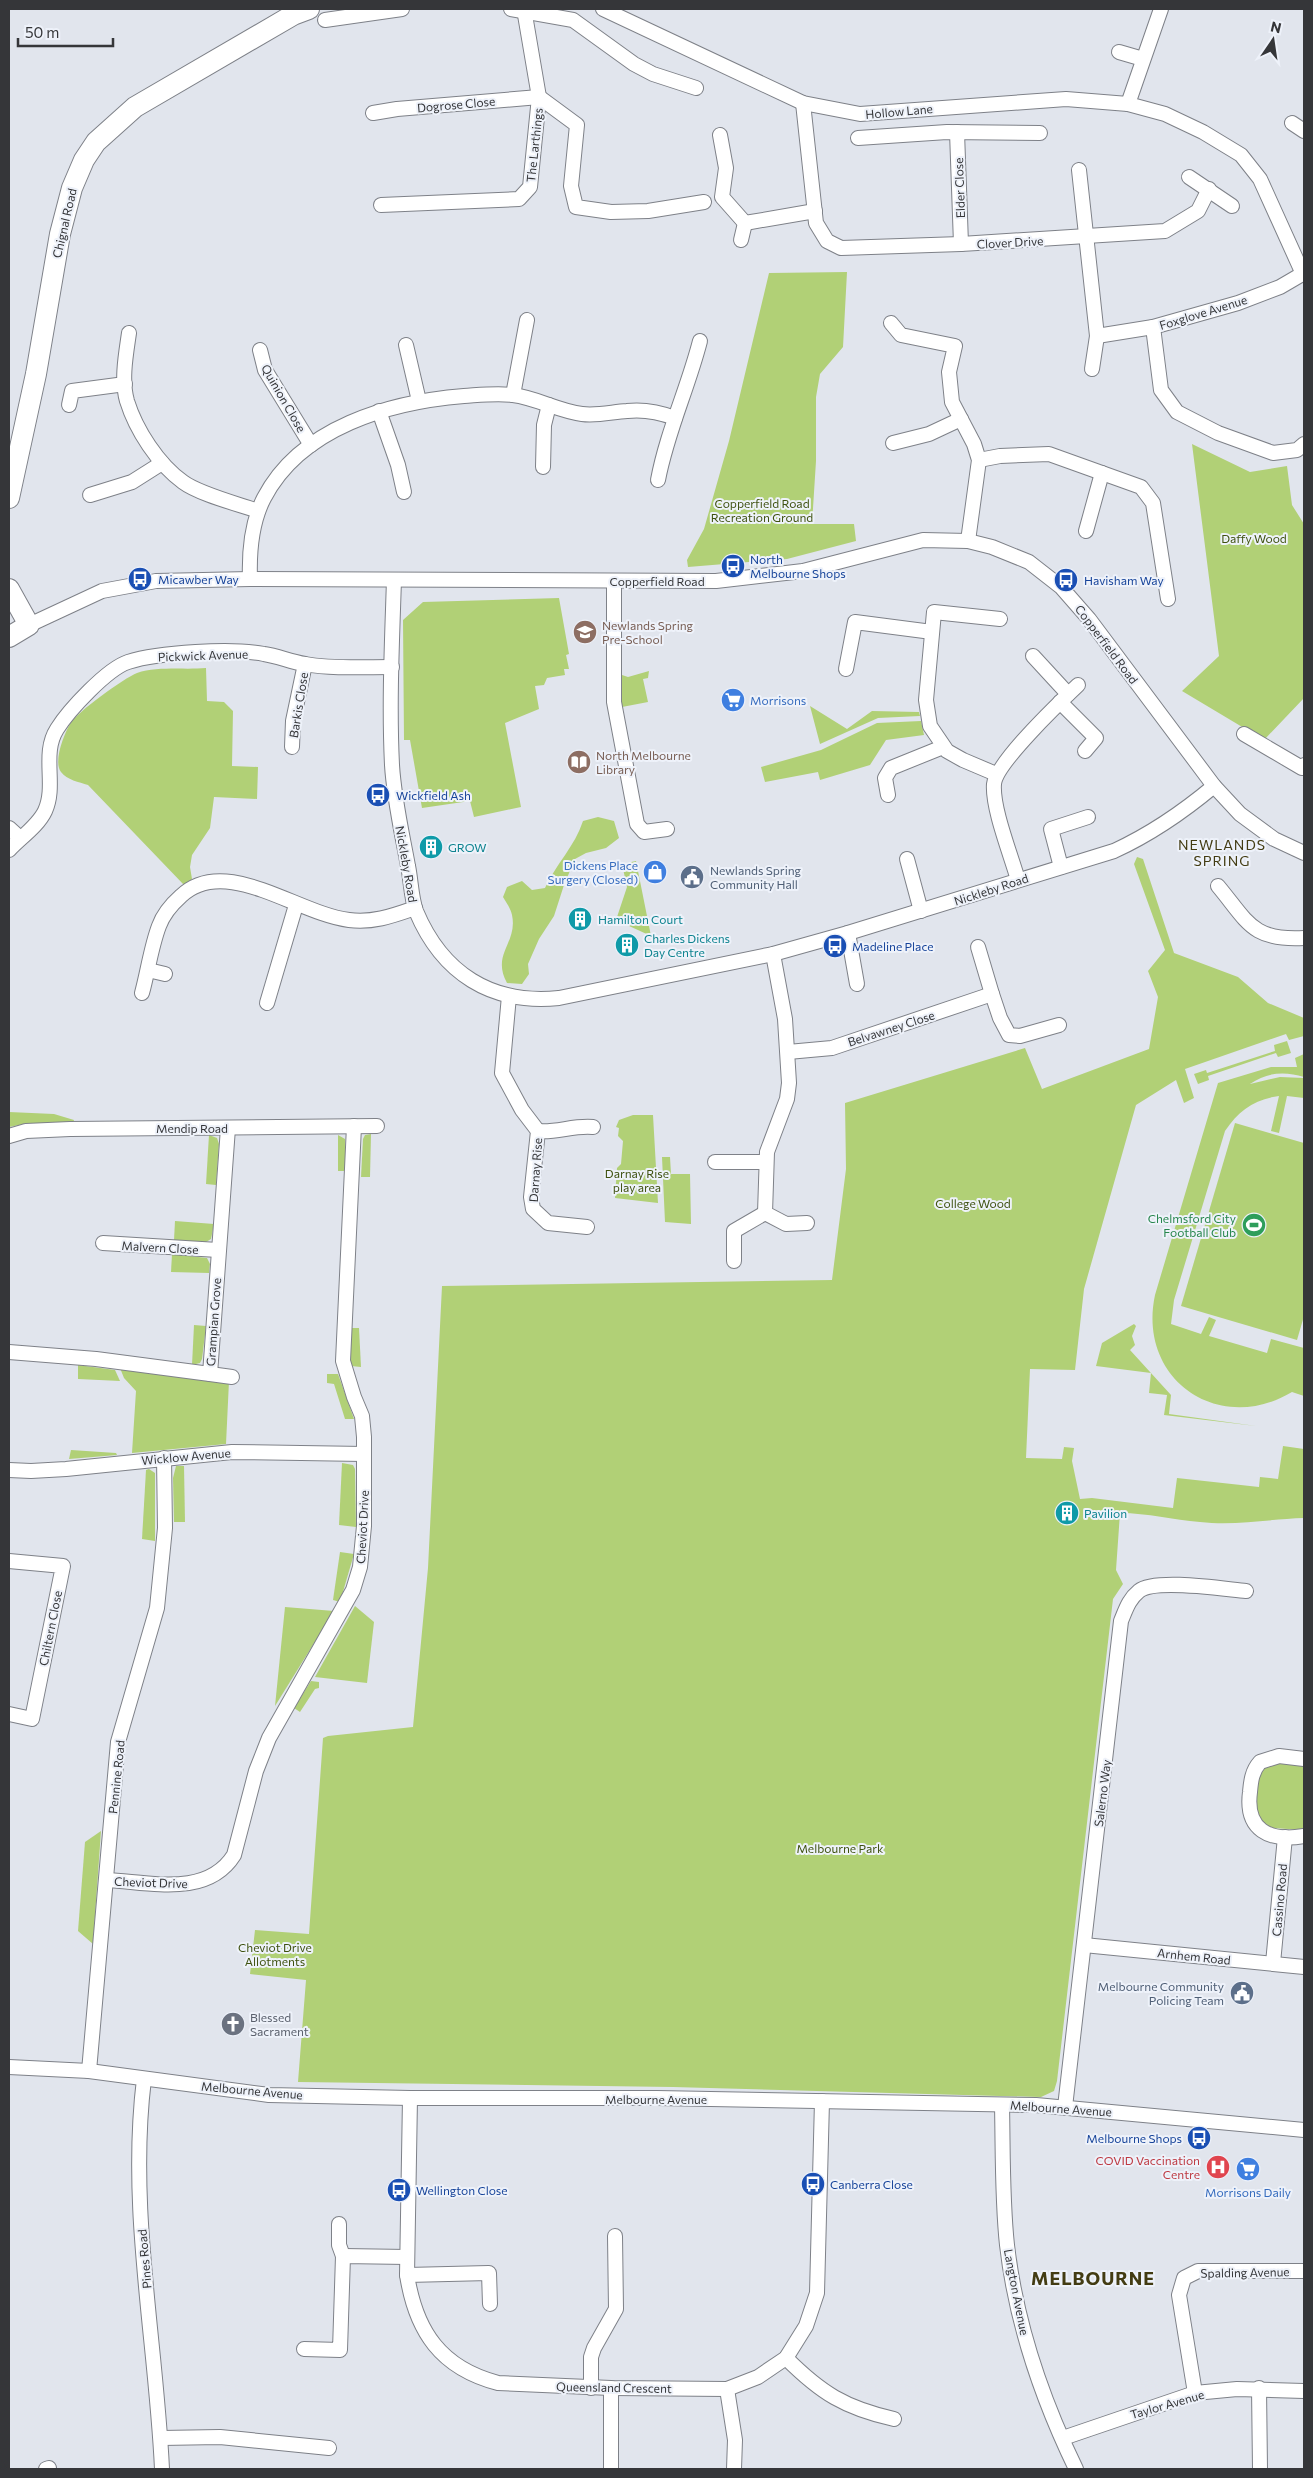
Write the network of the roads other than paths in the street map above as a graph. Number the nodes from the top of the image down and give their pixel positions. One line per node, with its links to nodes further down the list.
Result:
1 (402, 9): 5 (street)
2 (520, 9): 8 (street, The Larthings); 9 (street, The Larthings)
3 (603, 9): 10 (street, Hollow Lane)
4 (1161, 9): 7 (street)
5 (317, 14): 58 (street, Chignal Road)
6 (1119, 52): 7 (street)
7 (1143, 59): 11 (street)
8 (696, 88)
9 (539, 97): 12 (street, Dogrose Close); 22 (street); 23 (street, The Larthings)
10 (803, 104): 11 (street, Hollow Lane); 25 (street, Clover Drive)
11 (1128, 104): 30 (street, Hollow Lane)
12 (373, 113)
13 (1292, 123): 14 (street)
14 (1304, 131)
15 (957, 132): 16 (street); 18 (street); 29 (street, Elder Close)
16 (1040, 133)
17 (720, 135): 26 (street)
18 (858, 138)
19 (1079, 170): 27 (street)
20 (1189, 177): 21 (street)
21 (1209, 190): 24 (street); 27 (street, Clover Drive)
22 (704, 202)
23 (381, 204)
24 (1232, 206)
25 (815, 211): 26 (street); 29 (street, Clover Drive)
26 (745, 223): 28 (street)
27 (1086, 237): 29 (street, Clover Drive); 35 (street)
28 (741, 240)
29 (961, 244)
30 (1304, 274): 33 (street, Foxglove Avenue)
31 (527, 320): 41 (street)
32 (891, 323): 47 (street)
33 (1153, 327): 35 (street, Foxglove Avenue); 49 (street)
34 (129, 333): 40 (street)
35 (1097, 336): 39 (street)
36 (700, 341): 46 (street)
37 (406, 345): 42 (street)
38 (260, 350): 50 (street, Quinion Close)
39 (1092, 369)
40 (125, 384): 43 (street); 52 (street)
41 (513, 395): 42 (street); 44 (street)
42 (419, 401): 45 (street)
43 (69, 405)
44 (549, 405): 46 (street); 53 (street)
45 (379, 411): 50 (street); 56 (street)
46 (675, 418): 55 (street)
47 (961, 419): 48 (street); 51 (street)
48 (893, 443)
49 (1304, 444)
50 (311, 445): 59 (street)
51 (979, 460): 54 (street); 61 (street)
52 (162, 463): 57 (street); 59 (street)
53 (543, 467)
54 (1102, 473): 60 (street); 66 (street)
55 (658, 480)
56 (404, 492)
57 (90, 495)
58 (9, 498)
59 (258, 511): 62 (street)
60 (1086, 531)
61 (968, 542): 64 (street, Copperfield Road); 82 (street, Copperfield Road)
62 (250, 579): 63 (street, Copperfield Road); 68 (street, Copperfield Road)
63 (394, 580): 64 (street, Copperfield Road); 73 (street, Nickleby Road)
64 (614, 581): 86 (street)
65 (9, 589): 68 (street)
66 (1168, 599)
67 (1000, 619): 69 (street)
68 (29, 625): 70 (street)
69 (932, 632): 74 (street); 78 (street)
70 (9, 637)
71 (1033, 656): 75 (street)
72 (304, 664): 73 (street, Pickwick Avenue); 77 (street, Barkis Close); 87 (street, Pickwick Avenue)
73 (392, 667): 95 (street, Nickleby Road)
74 (846, 669)
75 (1069, 694): 79 (street); 81 (street)
76 (1244, 734): 80 (street)
77 (292, 747)
78 (943, 747): 81 (street); 83 (street)
79 (1085, 750)
80 (1304, 765)
81 (996, 774): 92 (street)
82 (1214, 786): 89 (street, Copperfield Road); 91 (street, Nickleby Road)
83 (888, 795)
84 (1088, 817): 91 (street)
85 (9, 828): 87 (street)
86 (667, 829)
87 (20, 838): 88 (street, Pickwick Avenue)
88 (9, 850)
89 (1304, 853)
90 (906, 859): 96 (street)
91 (1061, 867): 92 (street, Nickleby Road)
92 (1018, 880): 96 (street, Nickleby Road)
93 (1218, 886): 98 (street)
94 (296, 905): 95 (street); 101 (street); 107 (street)
95 (415, 908): 106 (street, Nickleby Road)
96 (921, 911): 97 (street, Nickleby Road)
97 (848, 934): 100 (street, Nickleby Road); 103 (street)
98 (1304, 938)
99 (978, 947): 105 (street)
100 (773, 954): 106 (street, Nickleby Road); 109 (street)
101 (148, 970): 102 (street); 104 (street)
102 (165, 974)
103 (857, 984)
104 (142, 992)
105 (992, 994): 108 (street); 109 (street, Belvawney Close)
106 (509, 996): 114 (street, Darnay Rise)
107 (267, 1003)
108 (1059, 1025)
109 (788, 1052): 117 (street)
110 (354, 1126): 111 (street, Mendip Road); 113 (street, Mendip Road); 127 (street, Cheviot Drive)
111 (376, 1126)
112 (593, 1127): 114 (street, Darnay Rise)
113 (228, 1128): 115 (street, Mendip Road); 122 (street, Grampian Grove)
114 (538, 1131): 120 (street, Darnay Rise)
115 (9, 1136)
116 (715, 1162): 117 (street)
117 (766, 1162): 118 (street)
118 (765, 1213): 119 (street); 123 (street)
119 (807, 1222)
120 (587, 1227)
121 (102, 1243): 122 (street, Malvern Close)
122 (218, 1250): 125 (street, Grampian Grove)
123 (734, 1261)
124 (9, 1352): 125 (street, Grampian Grove)
125 (210, 1374): 126 (street)
126 (232, 1377)
127 (364, 1454): 128 (street, Wicklow Avenue); 136 (street, Cheviot Drive)
128 (164, 1458): 129 (street, Wicklow Avenue); 136 (street, Pennine Road)
129 (9, 1470)
130 (9, 1561): 132 (street, Chiltern Close)
131 (1246, 1591): 137 (street, Salerno Way)
132 (9, 1714)
133 (1304, 1759): 135 (street)
134 (1304, 1836): 135 (street)
135 (1285, 1837): 138 (street, Cassino Road)
136 (107, 1880): 141 (street, Pennine Road)
137 (1084, 1945): 138 (street, Arnhem Road); 146 (street, Salerno Way)
138 (1273, 1963): 139 (street, Arnhem Road)
139 (1304, 1967)
140 (9, 2067): 141 (street, Melbourne Avenue)
141 (89, 2071): 142 (street, Melbourne Avenue)
142 (144, 2079): 143 (street, Melbourne Avenue); 164 (street, Pines Road)
143 (410, 2098): 144 (street, Melbourne Avenue); 151 (street, Queensland Crescent)
144 (822, 2101): 145 (street, Melbourne Avenue); 156 (street, Queensland Crescent)
145 (1002, 2105): 146 (street, Melbourne Avenue); 165 (street, Langton Avenue)
146 (1065, 2107): 147 (street, Melbourne Avenue)
147 (1304, 2130)
148 (338, 2224): 150 (street)
149 (615, 2236): 157 (street)
150 (342, 2256): 151 (street); 155 (street)
151 (407, 2257): 153 (street, Queensland Crescent)
152 (1304, 2271): 162 (street, Spalding Avenue)
153 (407, 2275): 154 (street); 157 (street, Queensland Crescent)
154 (490, 2304)
155 (304, 2350)
156 (786, 2358): 160 (street, Queensland Crescent); 163 (street)
157 (591, 2388): 158 (street, Queensland Crescent)
158 (611, 2388): 160 (street, Queensland Crescent); 168 (street)
159 (1259, 2388): 161 (street, Taylor Avenue); 162 (street, Taylor Avenue); 171 (street)
160 (727, 2389): 169 (street)
161 (1304, 2391)
162 (1195, 2393): 165 (street, Taylor Avenue)
163 (894, 2419)
164 (161, 2438): 166 (street); 167 (street, Pines Road)
165 (1063, 2438): 170 (street, Langton Avenue)
166 (329, 2448)
167 (162, 2469)
168 (611, 2469)
169 (734, 2469)
170 (1076, 2469)
171 (1260, 2469)

